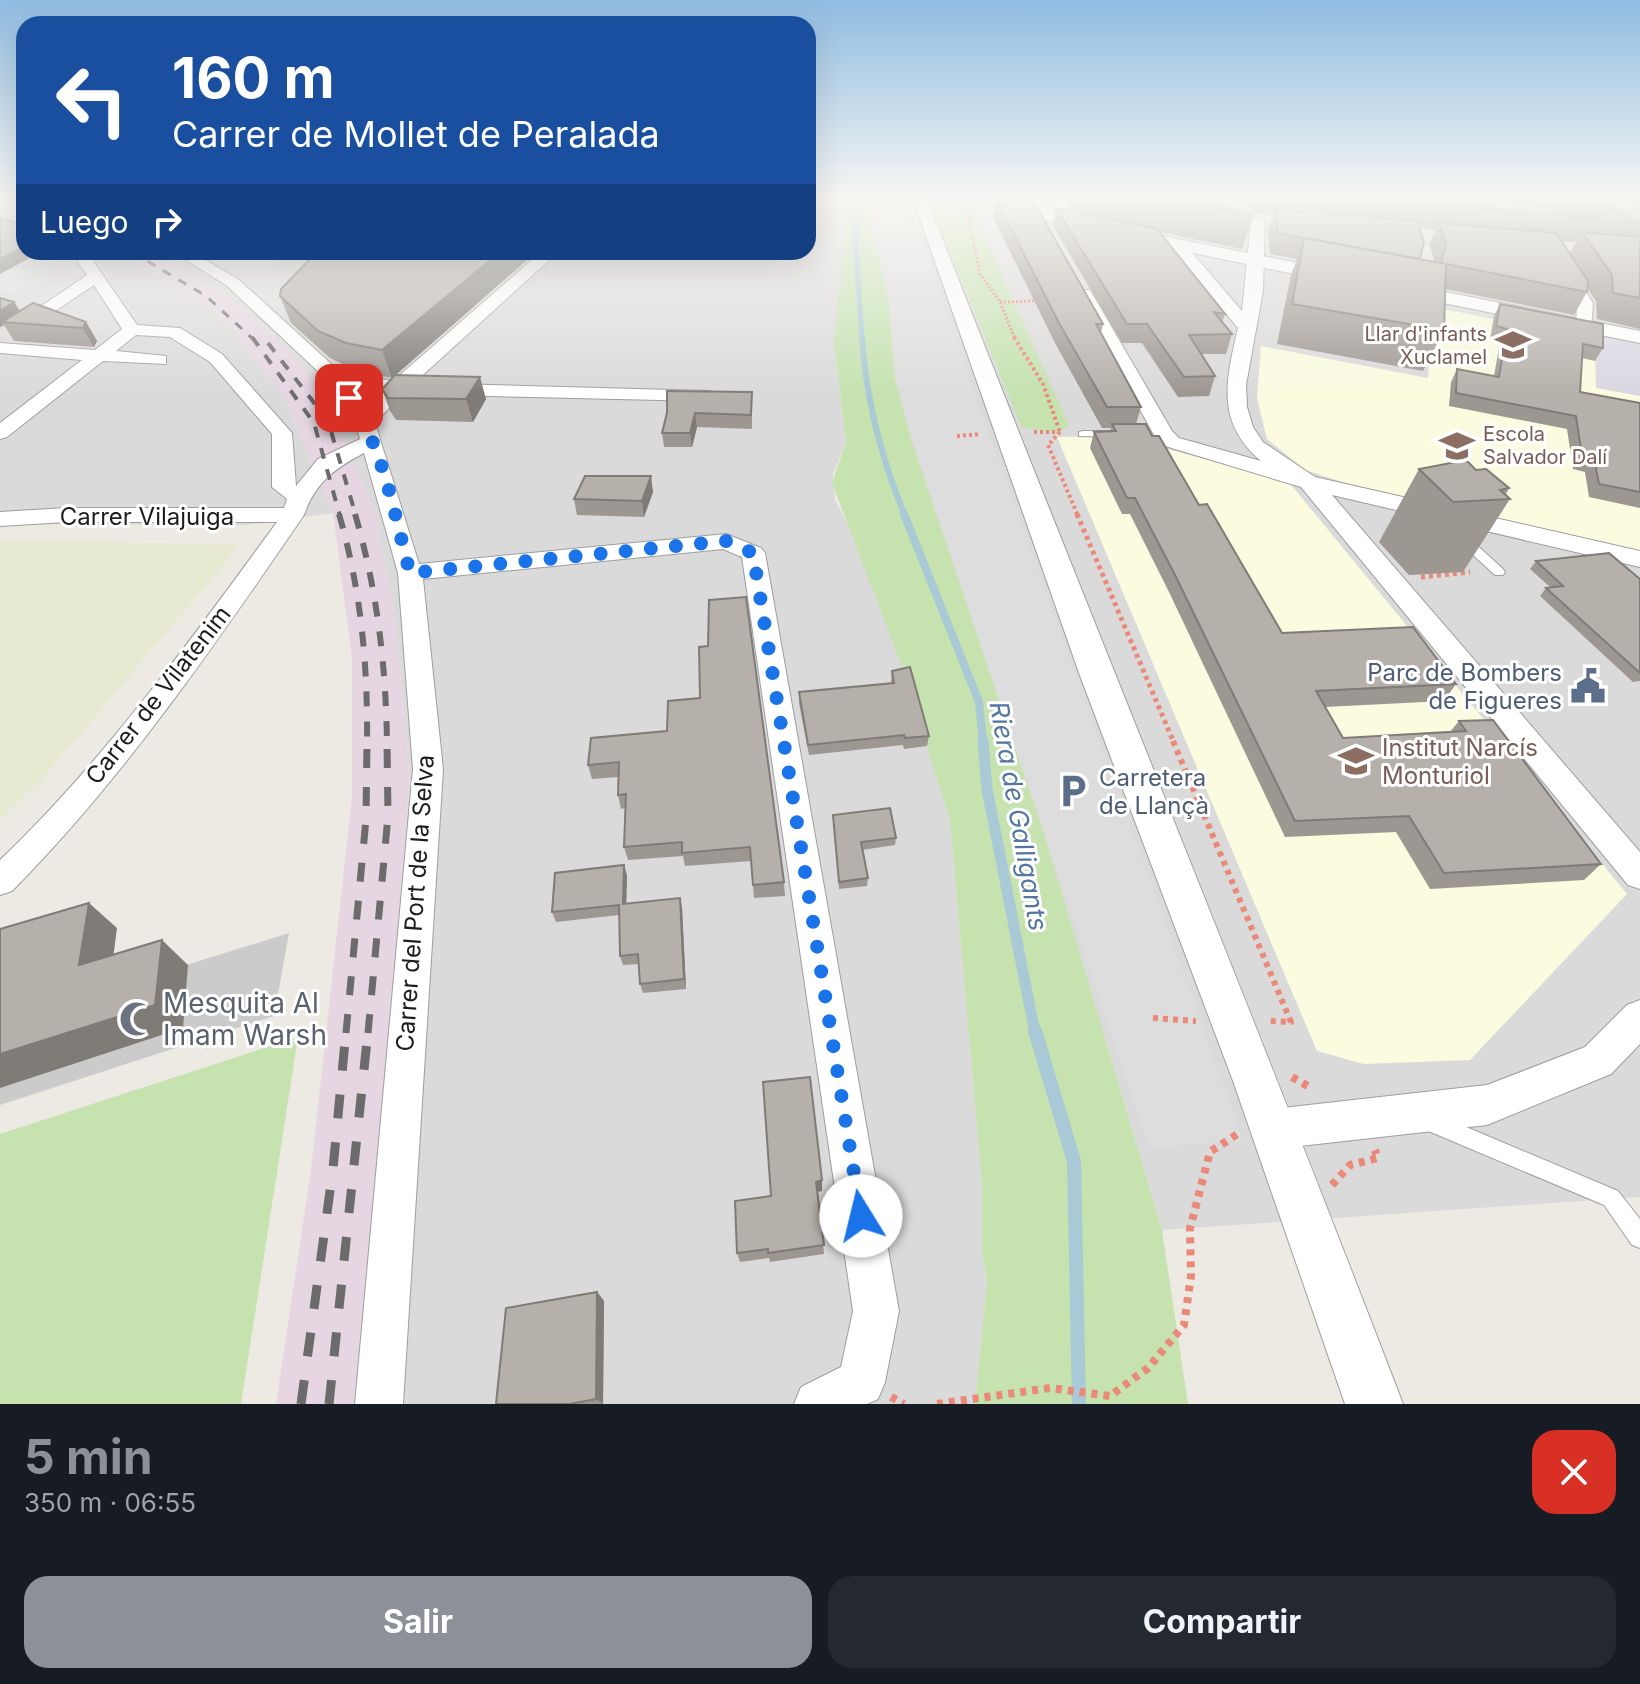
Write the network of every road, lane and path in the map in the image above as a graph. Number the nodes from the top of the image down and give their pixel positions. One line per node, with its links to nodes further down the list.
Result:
1 (86, 265): 12 (street)
2 (214, 265): 17 (street, Carrer del Port de la Selva)
3 (536, 265): 27 (street, Carrer de Vilatenim)
4 (942, 265): 49 (street)
5 (978, 265): 49 (path)
6 (1194, 265): 19 (street)
7 (1257, 265): 19 (street)
8 (1275, 265): 13 (street)
9 (1561, 265): 18 (street)
10 (1425, 272): 15 (street)
11 (1072, 274): 34 (street)
12 (94, 278): 20 (street); 22 (street)
13 (1357, 281)
14 (1388, 287): 15 (street)
15 (1418, 293): 18 (street)
16 (289, 305): 17 (street)
17 (279, 325): 26 (street, Carrer del Port de la Selva)
18 (1585, 326): 21 (street)
19 (1247, 327): 33 (street)
20 (132, 330): 24 (street); 38 (street)
21 (1640, 337)
22 (0, 339)
23 (0, 348): 24 (street)
24 (96, 356): 25 (street); 30 (street)
25 (159, 360)
26 (333, 375): 27 (street); 29 (street, Carrer del Port de la Selva)
27 (397, 388): 28 (street); 29 (street, Carrer de Vilatenim)
28 (729, 395)
29 (368, 432): 38 (street, Carrer de Vilatenim); 43 (street, Carrer del Port de la Selva)
30 (0, 433)
31 (1083, 434): 32 (lane)
32 (1124, 434)
33 (1257, 449): 34 (street); 35 (street)
34 (1225, 457): 35 (street)
35 (1309, 482): 36 (street); 37 (street)
36 (1352, 494): 37 (street); 39 (street)
37 (1328, 505): 44 (street)
38 (296, 506): 40 (street, Carrer Vilajuiga); 46 (street, Carrer de Vilatenim)
39 (1437, 513): 41 (street); 42 (lane)
40 (0, 519)
41 (1635, 563)
42 (1497, 571): 44 (path)
43 (410, 573): 56 (street, Carrer del Port de la Selva); 57 (street)
44 (1392, 581): 45 (street)
45 (1640, 875)
46 (0, 881)
47 (1153, 1018): 49 (path)
48 (1640, 1018): 51 (street)
49 (1250, 1024): 53 (street)
50 (1285, 1072): 52 (path)
51 (1411, 1113): 52 (street); 55 (lane)
52 (1362, 1119): 53 (street); 54 (path)
53 (1256, 1123): 58 (path); 59 (street)
54 (1333, 1198)
55 (1640, 1237)
56 (379, 1404)
57 (818, 1404)
58 (937, 1404)
59 (1374, 1404)

